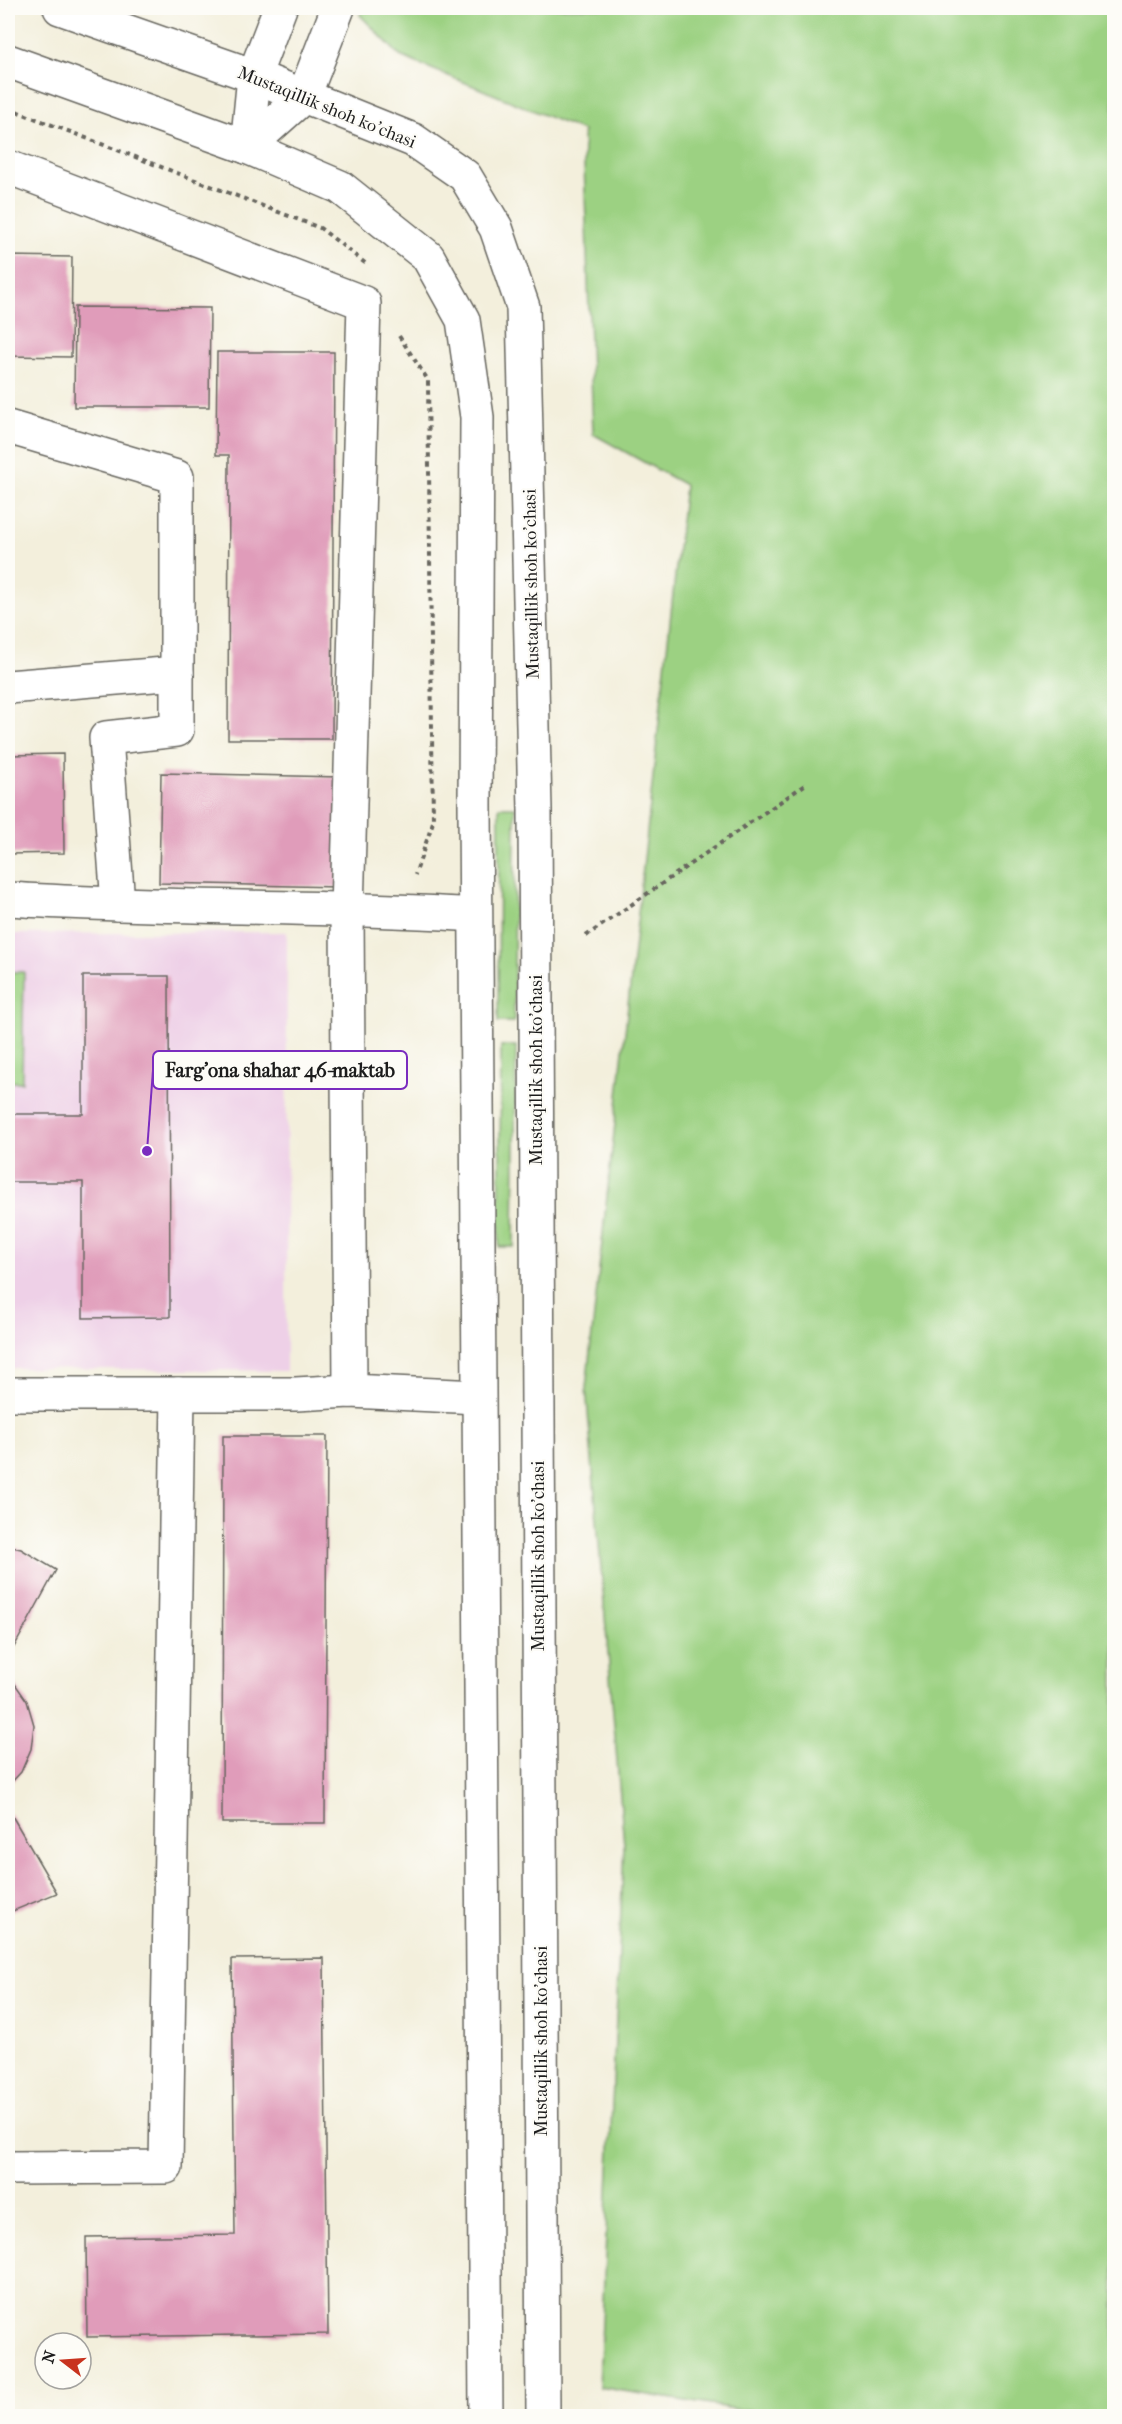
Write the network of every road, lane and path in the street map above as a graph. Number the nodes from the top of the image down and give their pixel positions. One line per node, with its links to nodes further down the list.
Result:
1 (60, 8): 5 (street, Mustaqillik shoh ko'chasi)
2 (280, 8): 5 (street)
3 (338, 8): 6 (street)
4 (8, 61): 7 (street)
5 (254, 76): 6 (street, Mustaqillik shoh ko'chasi); 7 (street)
6 (304, 96): 7 (street); 24 (street, Mustaqillik shoh ko'chasi)
7 (247, 147): 16 (street)
8 (8, 167): 15 (street)
9 (8, 427): 10 (street)
10 (177, 674): 11 (street); 14 (street)
11 (8, 687)
12 (806, 784): 17 (path)
13 (8, 899): 14 (street)
14 (118, 904): 15 (street)
15 (347, 911): 16 (street); 18 (street)
16 (476, 915): 21 (street)
17 (586, 936)
18 (350, 1391): 20 (street); 21 (street)
19 (8, 1394): 20 (street)
20 (178, 1394): 22 (street)
21 (478, 1397): 23 (street)
22 (8, 2168)
23 (486, 2416)
24 (543, 2416)

